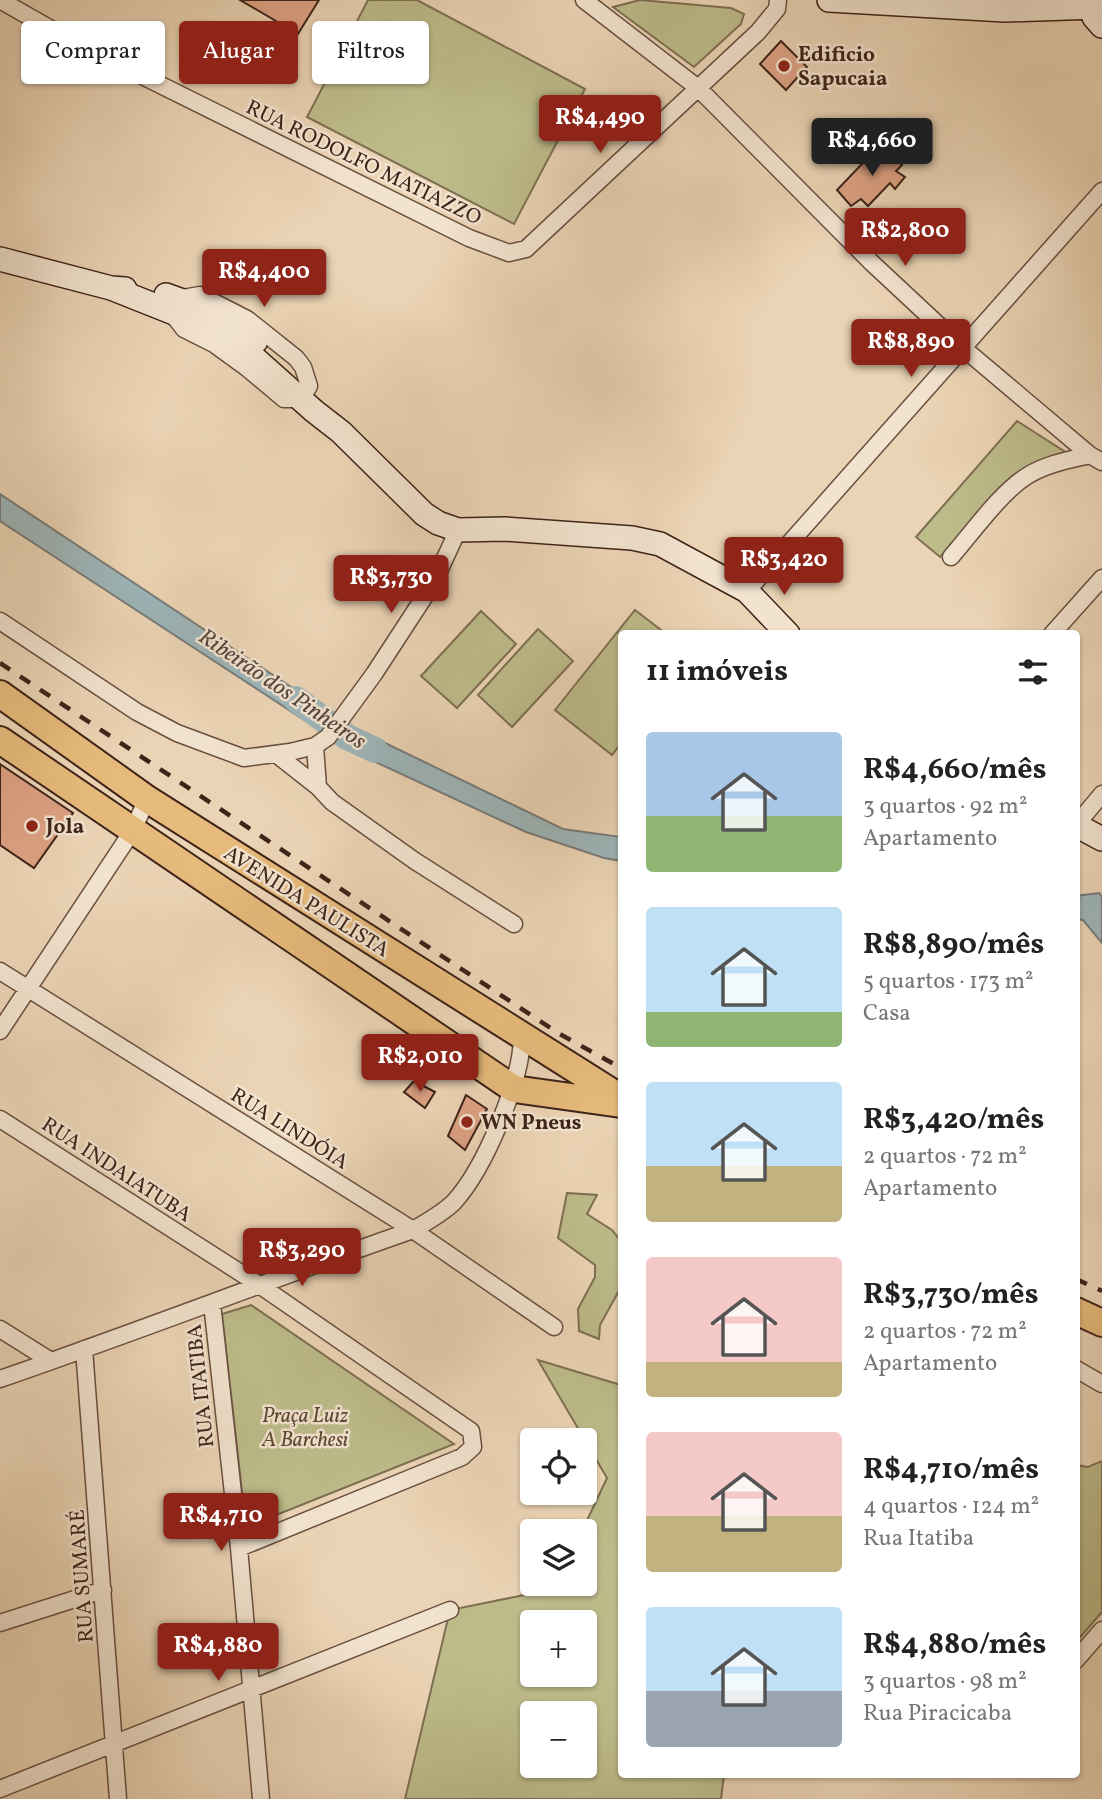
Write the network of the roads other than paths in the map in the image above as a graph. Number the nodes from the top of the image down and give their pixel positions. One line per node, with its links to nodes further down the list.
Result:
1 (0, 0): 6 (street, RUA RODOLFO MATIAZZO)
2 (584, 0): 6 (street)
3 (778, 0): 6 (street)
4 (829, 0): 5 (main road)
5 (1100, 19)
6 (698, 88): 10 (street)
7 (1102, 191): 10 (street)
8 (0, 259): 9 (main road)
9 (177, 309): 11 (main road); 11 (street); 11 (street)
10 (962, 347): 12 (street); 16 (street)
11 (303, 387): 13 (main road)
12 (1096, 458): 14 (street)
13 (458, 530): 16 (main road); 22 (street)
14 (951, 557)
15 (1102, 578): 19 (street)
16 (747, 592): 18 (main road)
17 (0, 621): 23 (street)
18 (784, 630)
19 (1056, 630)
20 (0, 694): 26 (main road, AVENIDA PAULISTA)
21 (0, 740): 29 (main road, AVENIDA PAULISTA)
22 (321, 742): 23 (street); 24 (street)
23 (276, 754): 24 (street)
24 (318, 787): 31 (street)
25 (1102, 794): 27 (street)
26 (147, 799): 29 (street); 35 (main road, AVENIDA PAULISTA)
27 (1080, 820)
28 (1080, 827): 30 (main road)
29 (133, 830): 33 (street); 36 (main road, AVENIDA PAULISTA)
30 (1102, 839)
31 (514, 924)
32 (0, 971): 33 (street, RUA LINDÓIA)
33 (27, 987): 34 (street); 40 (street, RUA LINDÓIA)
34 (0, 1031)
35 (522, 1036): 36 (street); 37 (main road, AVENIDA PAULISTA)
36 (514, 1089): 38 (main road, AVENIDA PAULISTA); 40 (street)
37 (618, 1096)
38 (618, 1104)
39 (0, 1119): 41 (street, RUA INDAIATUBA)
40 (413, 1230): 41 (street); 45 (street, RUA LINDÓIA)
41 (258, 1284): 42 (street); 52 (street, RUA INDAIATUBA)
42 (212, 1303): 47 (street); 52 (street, RUA ITATIBA)
43 (1080, 1313): 44 (main road)
44 (1102, 1323)
45 (554, 1327)
46 (0, 1329): 48 (street)
47 (83, 1349): 48 (street); 53 (street, RUA SUMARÉ)
48 (51, 1361): 50 (street)
49 (1080, 1371): 51 (street)
50 (0, 1379)
51 (1102, 1384)
52 (239, 1548): 58 (street, RUA ITATIBA)
53 (103, 1590): 55 (street); 59 (street, RUA SUMARÉ)
54 (450, 1610): 58 (street)
55 (0, 1623)
56 (1102, 1630): 57 (street)
57 (1080, 1655)
58 (250, 1690): 59 (street); 62 (street, RUA ITATIBA)
59 (114, 1744): 60 (street); 61 (street, RUA SUMARÉ)
60 (0, 1789)
61 (118, 1799)
62 (261, 1799)

